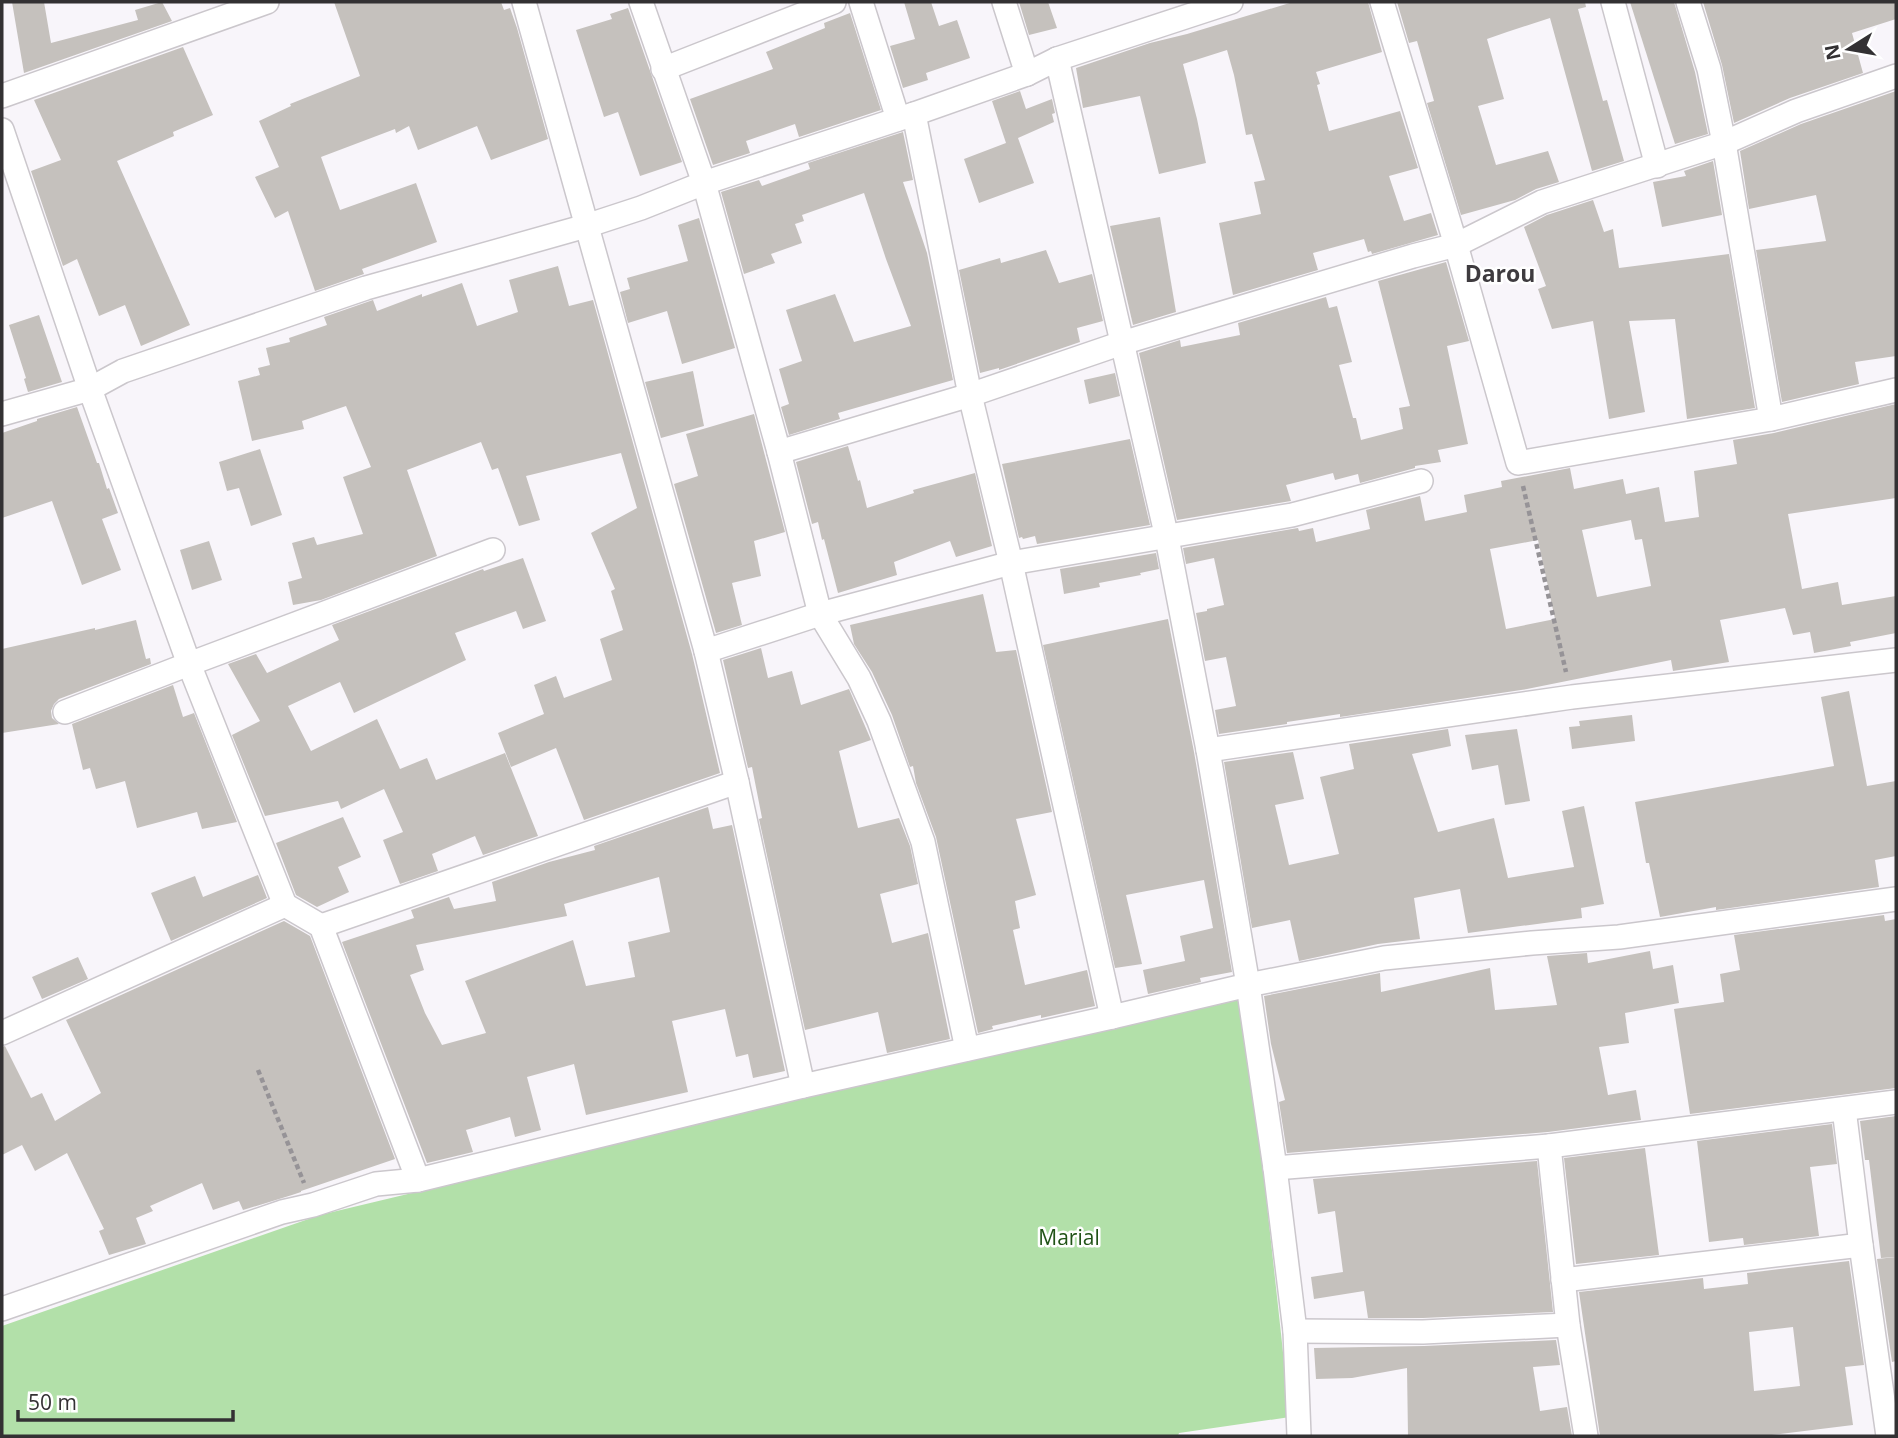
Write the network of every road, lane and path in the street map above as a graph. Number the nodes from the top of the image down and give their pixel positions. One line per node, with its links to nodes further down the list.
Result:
1 (267, 2): 15 (street)
2 (524, 2): 21 (street)
3 (641, 2): 12 (street)
4 (834, 2): 12 (street)
5 (861, 2): 16 (street)
6 (1004, 2): 13 (street)
7 (1231, 2): 11 (street)
8 (1382, 2): 22 (street)
9 (1613, 2): 19 (street)
10 (1688, 2): 18 (street)
11 (1057, 58): 13 (street); 23 (street)
12 (663, 69): 20 (street)
13 (1027, 74): 16 (street)
14 (1896, 76): 18 (street)
15 (2, 96)
16 (906, 117): 20 (street); 26 (street)
17 (2, 130): 24 (street)
18 (1724, 143): 19 (street); 28 (street)
19 (1657, 166): 22 (street)
20 (704, 183): 21 (street); 29 (street)
21 (586, 226): 24 (street); 36 (street)
22 (1456, 245): 23 (street); 30 (street)
23 (1122, 343): 26 (street); 32 (street)
24 (90, 389): 27 (street); 38 (street)
25 (1896, 390): 28 (street)
26 (970, 395): 29 (street); 34 (street)
27 (2, 414)
28 (1771, 419): 30 (street)
29 (779, 452): 35 (street)
30 (1518, 463): 39 (path)
31 (1421, 481): 32 (street)
32 (1167, 538): 34 (street); 41 (street)
33 (493, 550): 38 (street)
34 (1012, 563): 35 (street); 47 (street)
35 (820, 614): 36 (street); 49 (street)
36 (706, 651): 42 (street)
37 (1896, 660): 39 (street)
38 (189, 664): 40 (street); 44 (street)
39 (1572, 697): 41 (street)
40 (65, 712)
41 (1208, 751): 46 (street)
42 (737, 782): 45 (street); 51 (street)
43 (1896, 899): 46 (street)
44 (285, 905): 45 (street); 48 (street)
45 (321, 926): 56 (street)
46 (1248, 985): 47 (street); 55 (street)
47 (1112, 1017): 49 (street)
48 (2, 1033)
49 (967, 1049): 51 (street)
50 (258, 1070): 57 (path)
51 (803, 1086): 56 (street)
52 (1896, 1102): 53 (street)
53 (1844, 1109): 54 (street); 58 (street)
54 (1549, 1146): 55 (street); 59 (street)
55 (1275, 1168): 62 (street)
56 (418, 1180): 57 (street)
57 (313, 1205): 60 (street)
58 (1861, 1245): 59 (street); 65 (street)
59 (1563, 1280): 61 (street)
60 (2, 1310)
61 (1568, 1325): 62 (street); 64 (street)
62 (1295, 1331): 63 (street)
63 (1299, 1436)
64 (1586, 1436)
65 (1888, 1436)

